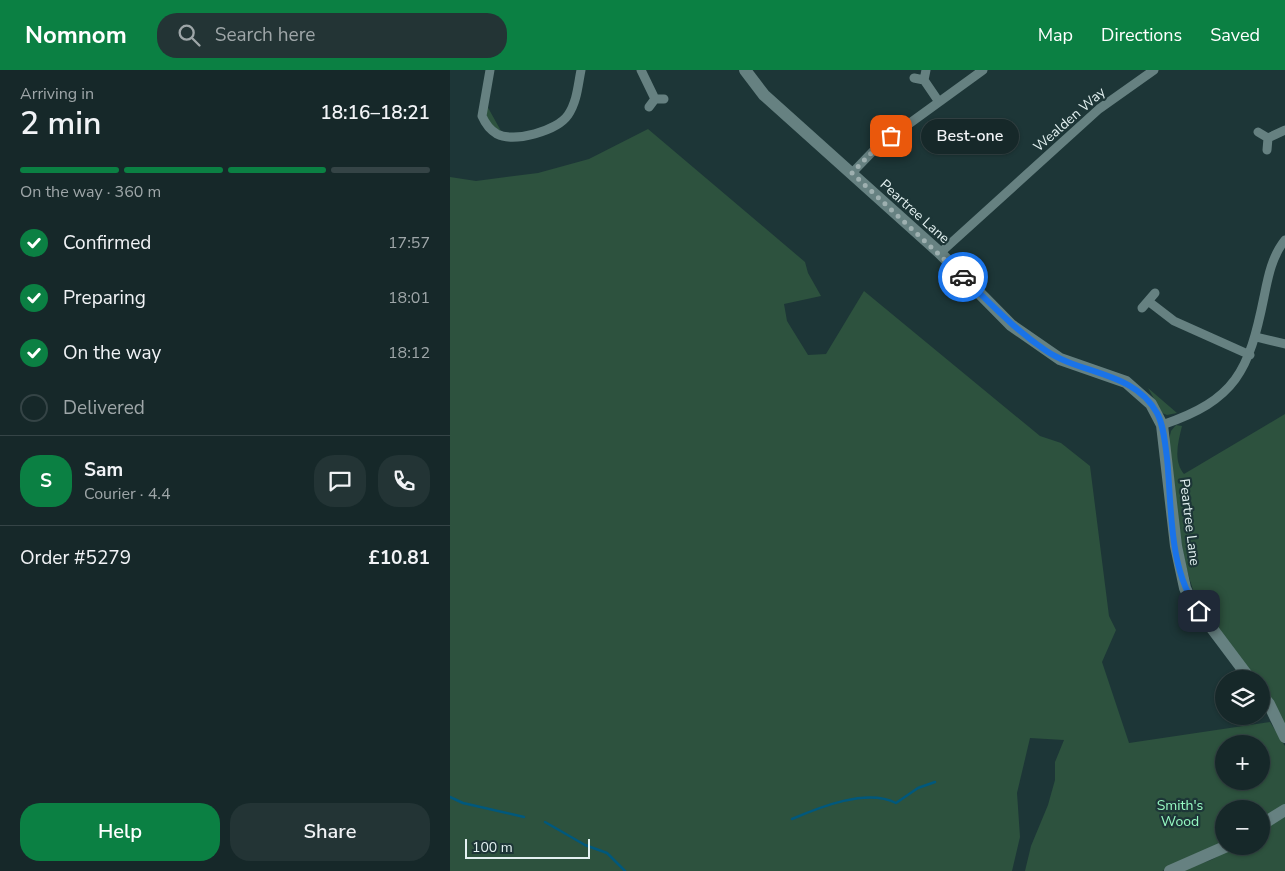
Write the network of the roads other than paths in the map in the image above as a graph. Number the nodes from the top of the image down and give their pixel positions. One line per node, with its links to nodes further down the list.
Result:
1 (490, 70): 2 (street)
2 (581, 70)
3 (641, 70): 11 (street)
4 (745, 70): 16 (street, Peartree Lane)
5 (926, 70): 9 (street)
6 (983, 70): 10 (street)
7 (1154, 70): 18 (street, Wealden Way)
8 (914, 78): 9 (street)
9 (924, 80): 10 (street)
10 (939, 102): 16 (street)
11 (649, 107)
12 (1285, 130): 14 (street)
13 (1258, 132): 14 (street)
14 (1268, 138): 15 (street)
15 (1267, 150)
16 (852, 173): 18 (street, Peartree Lane)
17 (1285, 240): 20 (street)
18 (940, 253): 23 (street, Peartree Lane)
19 (1154, 293): 22 (street)
20 (1256, 337): 21 (street); 22 (street)
21 (1285, 344)
22 (1250, 355): 23 (street)
23 (1162, 425): 24 (street, Peartree Lane)
24 (1243, 670)
25 (1270, 706): 26 (street)
26 (1285, 737)
27 (1285, 810): 28 (street)
28 (1270, 819)
29 (1215, 851): 30 (street)
30 (1170, 871)

